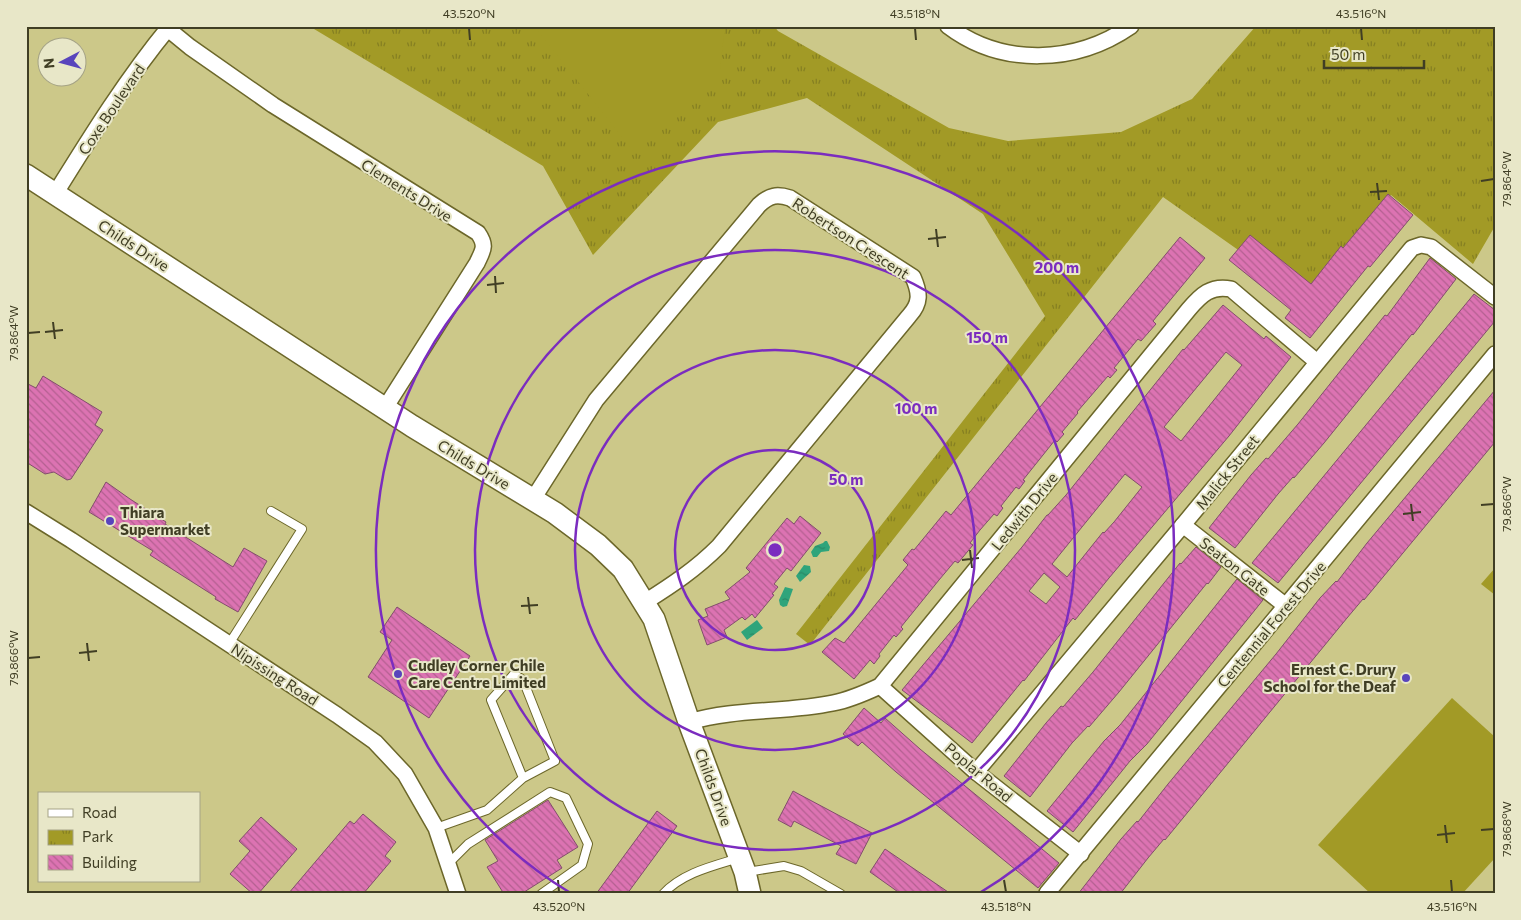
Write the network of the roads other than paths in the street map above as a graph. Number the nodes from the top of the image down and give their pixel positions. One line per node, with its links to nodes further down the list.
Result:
1 (948, 26): 2 (street)
2 (1130, 26)
3 (169, 28): 5 (street, Coxe Boulevard); 9 (street, Clements Drive)
4 (26, 175): 5 (street, Childs Drive)
5 (55, 194): 9 (street, Childs Drive)
6 (1495, 297): 8 (street, Malick Street)
7 (1495, 354): 15 (street, Centennial Forest Drive)
8 (1317, 362): 13 (street, Malick Street); 17 (street, Ledwith Drive)
9 (385, 408): 10 (street, Childs Drive)
10 (533, 499): 14 (street, Childs Drive); 14 (street, Robertson Crescent)
11 (271, 510): 16 (lane)
12 (26, 512): 16 (street, Nipissing Road)
13 (1183, 525): 15 (street, Seaton Gate); 19 (street, Malick Street)
14 (645, 602): 18 (street, Childs Drive)
15 (1286, 606): 22 (street, Centennial Forest Drive)
16 (229, 644): 21 (street, Nipissing Road)
17 (880, 686): 18 (street, Ledwith Drive); 19 (street, Poplar Road)
18 (689, 722): 24 (street, Childs Drive)
19 (976, 772): 22 (street, Poplar Road)
20 (523, 778): 20 (lane); 21 (lane)
21 (436, 828): 23 (street, Nipissing Road)
22 (1081, 854): 25 (street, Centennial Forest Drive)
23 (448, 864): 26 (street, Nipissing Road); 27 (lane)
24 (742, 865): 28 (lane); 29 (street, Childs Drive); 30 (lane)
25 (1047, 893)
26 (458, 894)
27 (541, 894)
28 (663, 894)
29 (750, 894)
30 (840, 894)

